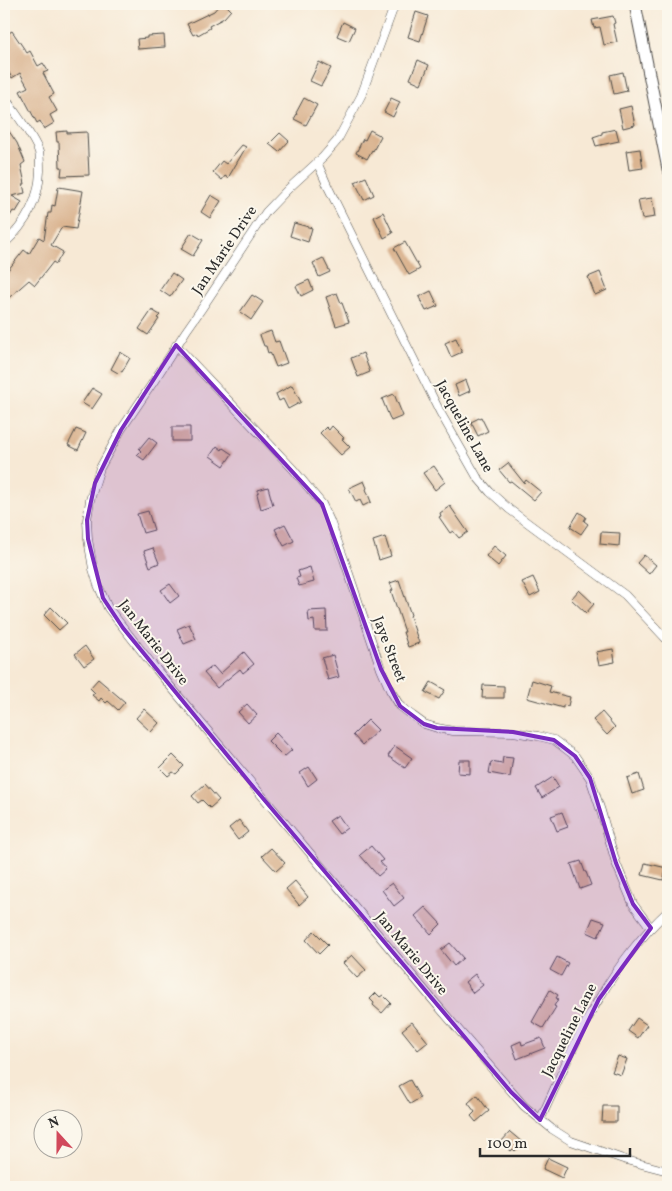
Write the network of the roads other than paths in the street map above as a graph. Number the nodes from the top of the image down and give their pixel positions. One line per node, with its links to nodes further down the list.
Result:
1 (396, 4): 4 (street, Jan Marie Drive)
2 (635, 4): 5 (street)
3 (4, 96): 6 (street)
4 (317, 162): 7 (street, Jan Marie Drive); 8 (street, Jacqueline Lane)
5 (668, 169)
6 (4, 244)
7 (176, 345): 10 (street, Jaye Street); 11 (street, Jan Marie Drive)
8 (668, 640)
9 (668, 911): 10 (street, Jacqueline Lane)
10 (651, 928): 11 (street, Jacqueline Lane)
11 (540, 1120): 12 (street, Jan Marie Drive)
12 (668, 1171)

